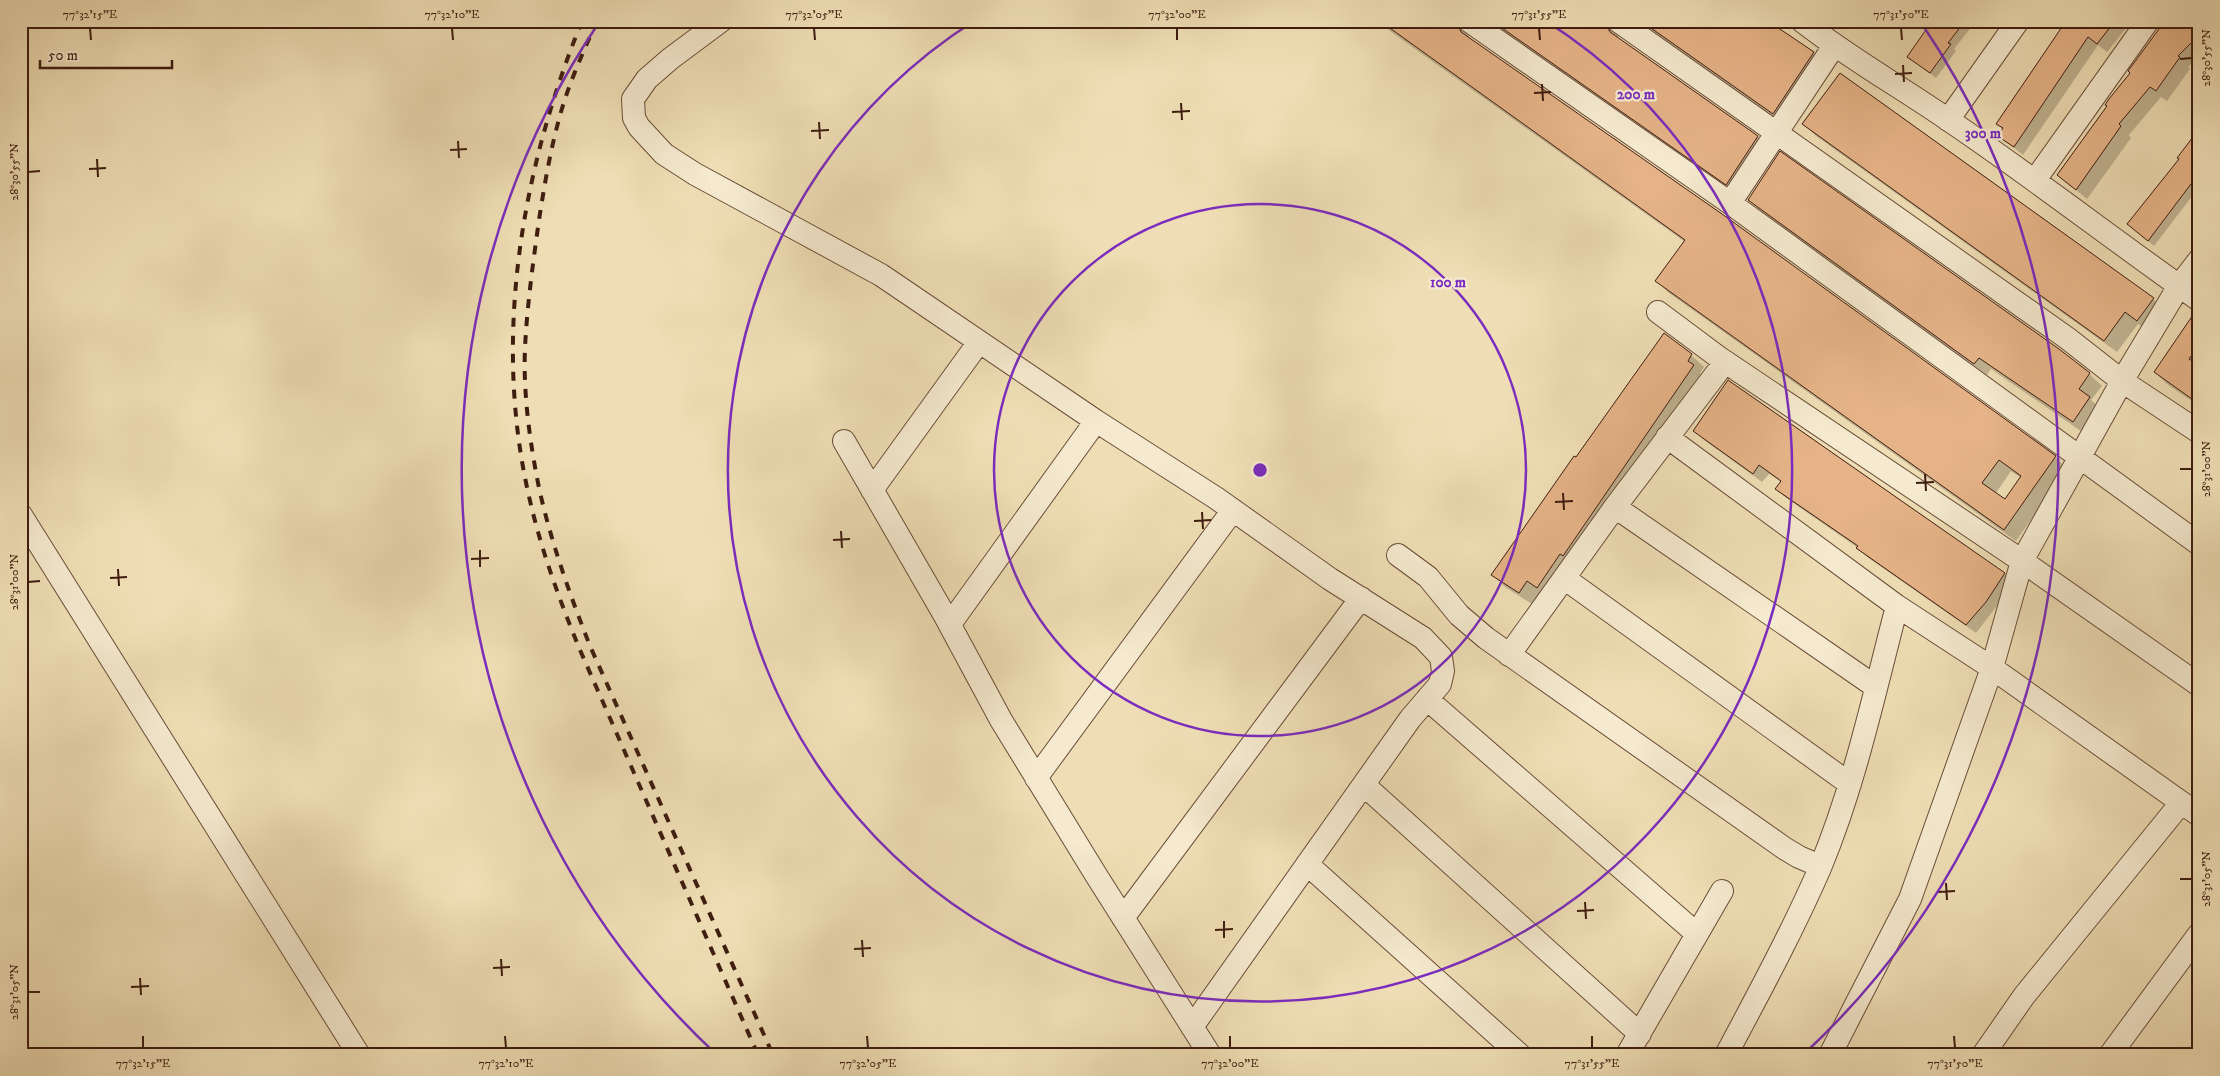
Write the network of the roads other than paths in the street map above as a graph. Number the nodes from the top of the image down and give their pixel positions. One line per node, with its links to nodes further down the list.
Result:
1 (722, 21): 16 (street)
2 (1469, 21): 11 (street)
3 (1618, 21): 9 (street)
4 (1802, 21): 7 (street)
5 (2018, 21): 8 (street)
6 (2148, 21): 10 (street)
7 (1834, 46): 8 (street); 9 (street)
8 (1948, 120): 10 (street)
9 (1777, 133): 11 (street); 18 (street)
10 (2035, 180): 13 (street)
11 (1730, 203): 23 (street)
12 (2199, 260): 13 (street)
13 (2179, 286): 14 (street); 18 (street)
14 (2199, 300)
15 (1658, 312): 17 (street)
16 (979, 342): 19 (street); 24 (street)
17 (1725, 362): 21 (street); 30 (street)
18 (2122, 381): 20 (street); 23 (street)
19 (1096, 421): 26 (street); 34 (street)
20 (2199, 432)
21 (1667, 438): 25 (street); 33 (street)
22 (844, 441): 24 (street)
23 (2079, 458): 28 (street); 30 (street)
24 (872, 490): 34 (street)
25 (1615, 508): 31 (street); 38 (street)
26 (1233, 510): 32 (street); 40 (street)
27 (21, 515): 52 (street)
28 (2199, 544)
29 (1398, 556): 35 (street)
30 (2022, 562): 36 (street); 37 (street)
31 (1564, 578): 35 (street); 41 (street)
32 (1361, 598): 39 (street); 47 (street)
33 (1897, 606): 36 (street); 38 (street)
34 (950, 624): 40 (street)
35 (1509, 655): 45 (street)
36 (1992, 668): 43 (street); 57 (street)
37 (2199, 685)
38 (1876, 687): 41 (street)
39 (1427, 699): 42 (street); 48 (street)
40 (1036, 778): 47 (street)
41 (1850, 784): 45 (street)
42 (1364, 785): 44 (street); 51 (street)
43 (2190, 809): 58 (street)
44 (1307, 864): 50 (street); 54 (street)
45 (1820, 866): 56 (street)
46 (1722, 891): 48 (street)
47 (1123, 918): 50 (street)
48 (1697, 934): 51 (street)
49 (2199, 934): 59 (street)
50 (1192, 1027): 53 (street)
51 (1640, 1034): 55 (street)
52 (359, 1055)
53 (1210, 1055)
54 (1520, 1055)
55 (1627, 1055)
56 (1726, 1055)
57 (1830, 1055)
58 (1983, 1055)
59 (2110, 1055)

